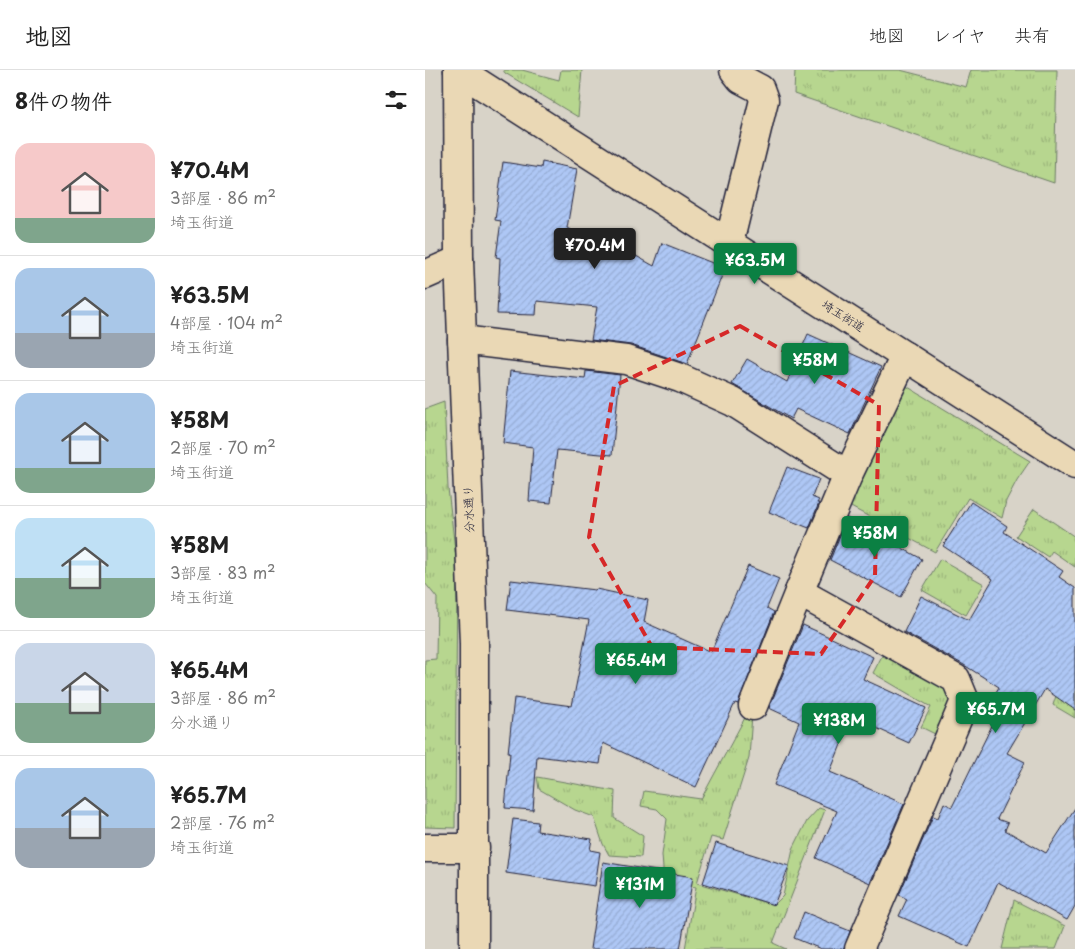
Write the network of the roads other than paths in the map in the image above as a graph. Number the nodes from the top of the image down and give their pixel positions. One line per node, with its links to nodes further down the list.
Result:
1 (458, 70): 3 (street, 埼玉街道); 4 (street, 分水通り)
2 (734, 70): 3 (street)
3 (729, 243): 7 (street, 埼玉街道)
4 (459, 260): 5 (street); 6 (street, 分水通り)
5 (425, 275)
6 (462, 340): 9 (street); 13 (street, 分水通り)
7 (905, 356): 8 (street, 埼玉街道); 9 (street)
8 (1075, 465)
9 (848, 475): 10 (street)
10 (799, 592): 11 (street); 15 (street)
11 (753, 706)
12 (425, 848): 13 (street)
13 (475, 848): 14 (street, 分水通り)
14 (474, 949)
15 (859, 949)

